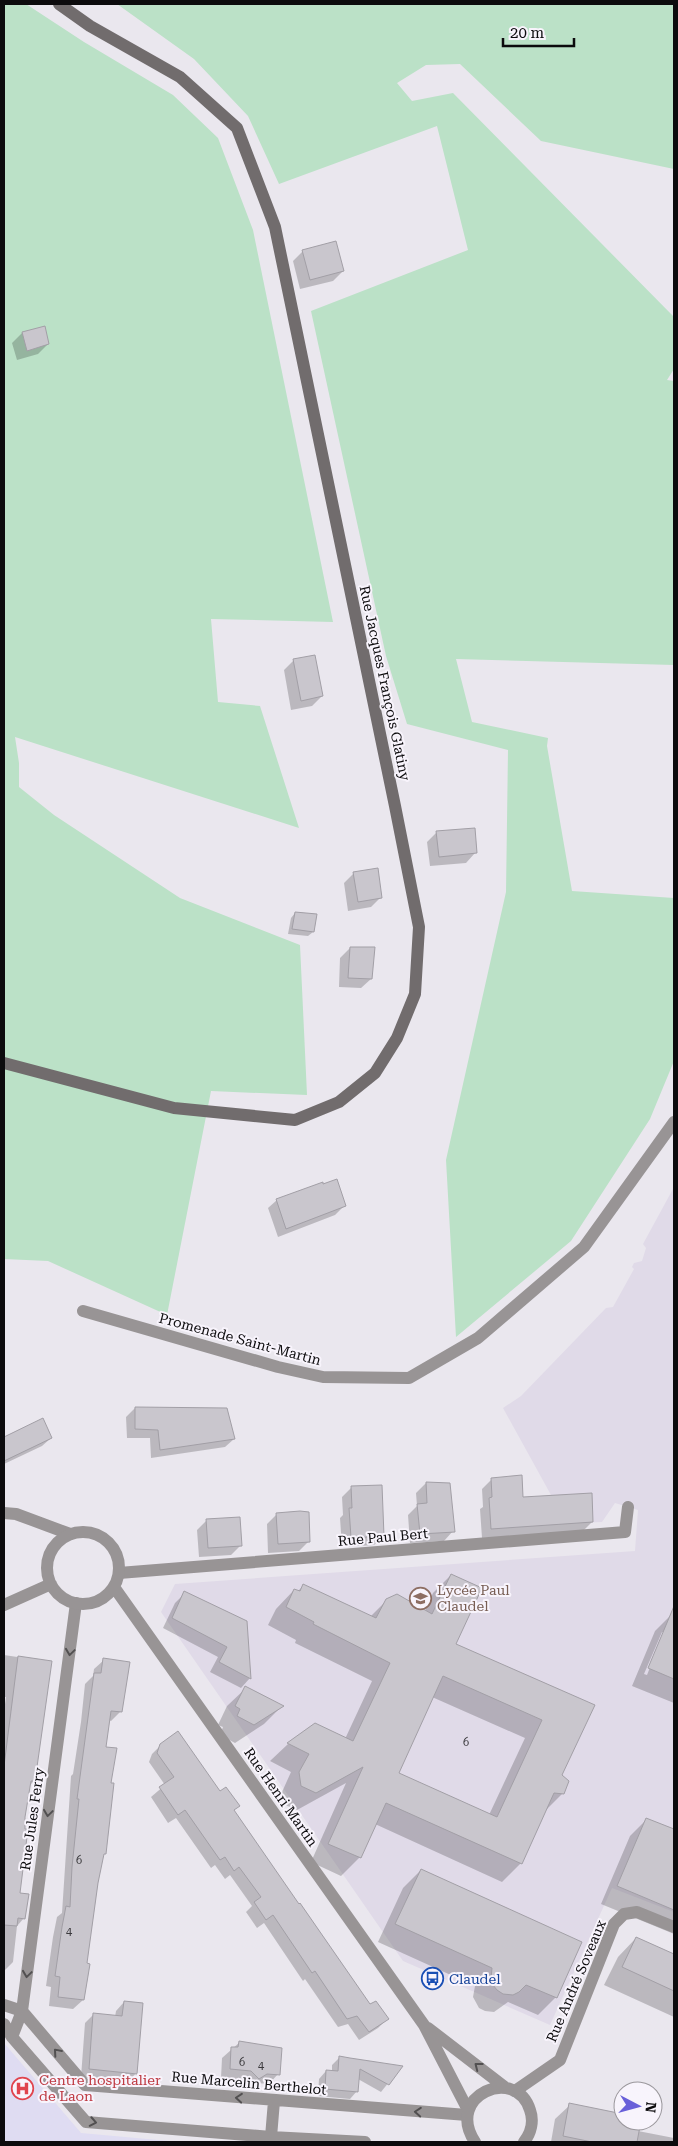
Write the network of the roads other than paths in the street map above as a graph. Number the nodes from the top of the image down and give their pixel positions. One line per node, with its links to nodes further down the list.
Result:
1 (59, 4): 2 (main road, Rue Jacques François Glatiny)
2 (4, 1064)
3 (674, 1122): 4 (street, Promenade Saint-Martin)
4 (83, 1311)
5 (628, 1507): 8 (street, Rue Paul Bert)
6 (4, 1513): 7 (street)
7 (70, 1534): 8 (street); 9 (street)
8 (119, 1573): 10 (street)
9 (51, 1584): 11 (street); 12 (street)
10 (114, 1587): 11 (street); 17 (street, Rue Henri Martin)
11 (76, 1603): 15 (street, Rue Jules Ferry, one-way to 15)
12 (4, 1605)
13 (674, 1927): 19 (street, Rue André Soveaux)
14 (4, 2006): 15 (street)
15 (22, 2011): 18 (street, Rue Jules Ferry); 20 (street, Rue Marcelin Berthelot, one-way to 15)
16 (4, 2024): 18 (street)
17 (424, 2025): 19 (street, Rue Henri Martin, one-way to 17); 21 (street, Rue Henri Martin)
18 (12, 2037): 22 (street, one-way to 22)
19 (510, 2090): 21 (street); 23 (street, Rue Henri Martin)
20 (274, 2101): 21 (street, Rue Marcelin Berthelot, one-way to 20); 22 (street)
21 (468, 2113): 25 (street, Rue Henri Martin)
22 (271, 2137): 24 (street)
23 (528, 2141)
24 (365, 2142)
25 (475, 2142)

